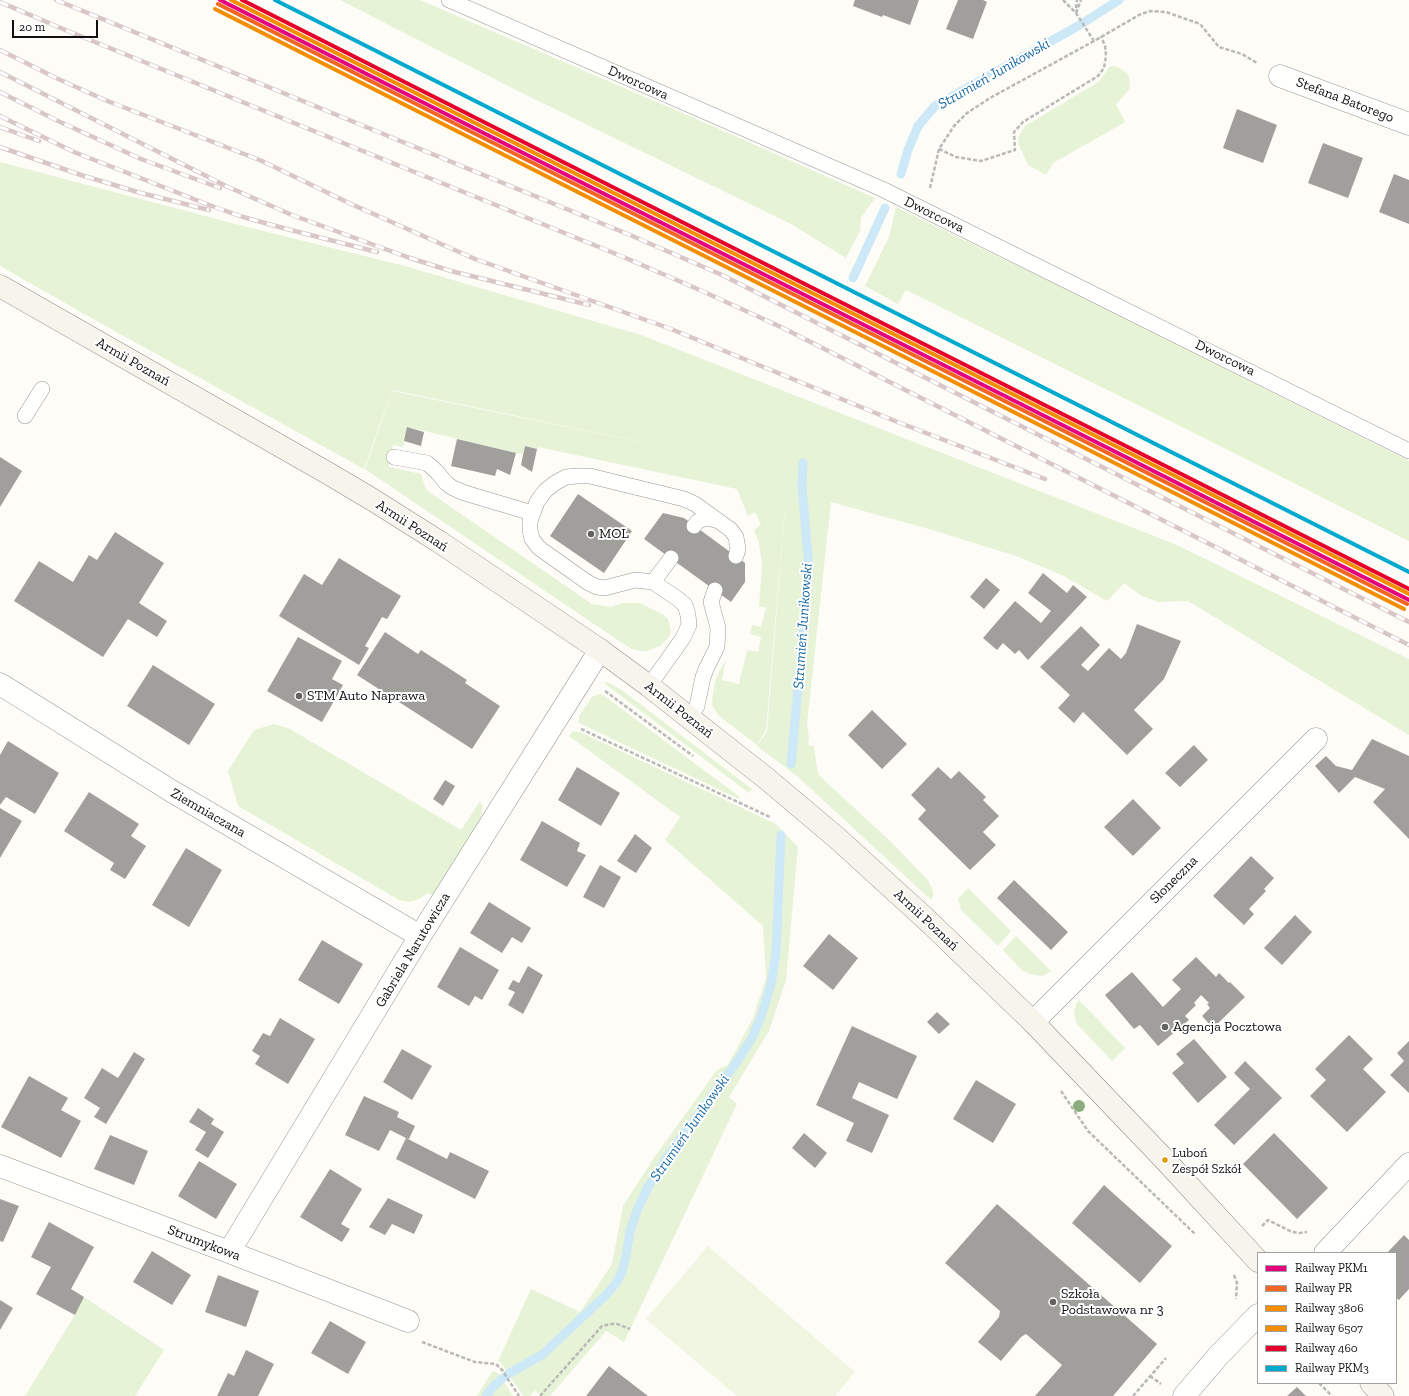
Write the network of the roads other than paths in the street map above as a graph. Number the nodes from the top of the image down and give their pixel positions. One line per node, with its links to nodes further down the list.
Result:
1 (450, 0): 7 (lane, Dworcowa)
2 (1280, 76): 3 (street, Stefana Batorego)
3 (1409, 124)
4 (0, 286): 16 (main road, Armii Poznań)
5 (42, 389): 6 (lane)
6 (25, 416)
7 (1409, 451)
8 (394, 457): 9 (lane)
9 (532, 513): 10 (lane); 14 (lane)
10 (719, 521): 11 (lane); 12 (lane)
11 (694, 526)
12 (736, 556)
13 (671, 558): 14 (lane)
14 (653, 582): 18 (lane)
15 (714, 590): 19 (lane)
16 (600, 650): 18 (main road, Armii Poznań); 21 (street, Gabriela Narutowicza)
17 (0, 684): 21 (street, Ziemniaczana)
18 (649, 686): 19 (main road, Armii Poznań)
19 (690, 718): 22 (main road, Armii Poznań)
20 (1316, 739): 22 (street, Słoneczna)
21 (420, 936): 25 (street, Gabriela Narutowicza)
22 (1033, 1022): 27 (main road, Armii Poznań)
23 (1409, 1164): 26 (street)
24 (0, 1166): 25 (street, Strumykowa)
25 (229, 1252): 29 (street, Strumykowa)
26 (1326, 1252)
27 (1257, 1260)
28 (1257, 1316): 31 (street)
29 (408, 1321)
30 (1372, 1384): 32 (main road)
31 (1184, 1396)
32 (1383, 1396)

